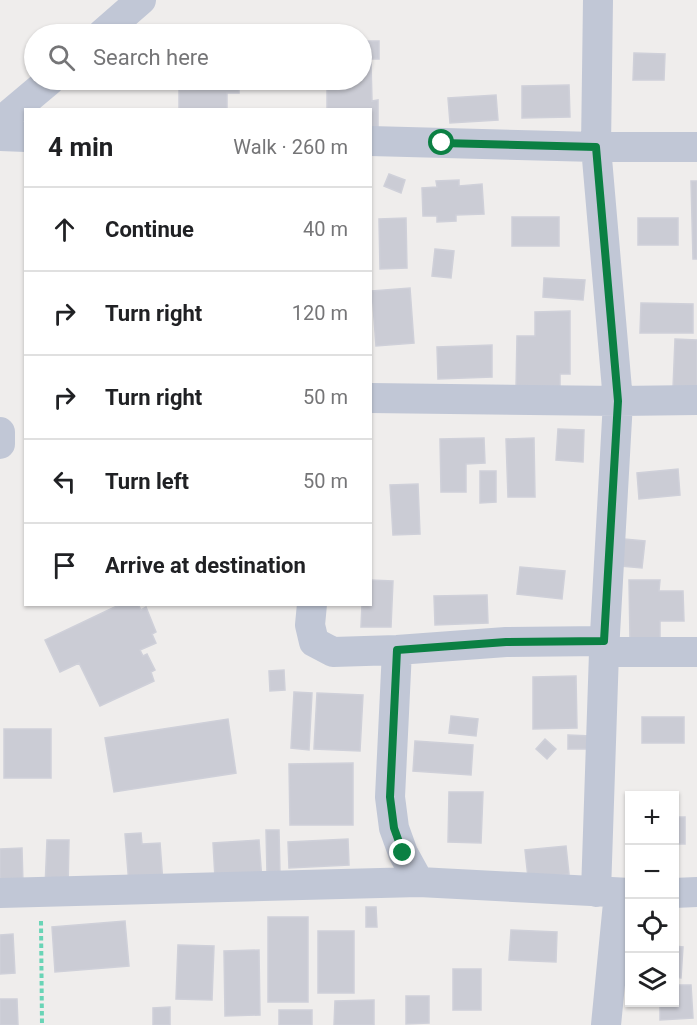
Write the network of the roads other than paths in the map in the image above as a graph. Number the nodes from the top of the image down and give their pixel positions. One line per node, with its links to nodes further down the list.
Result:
1 (141, 0): 3 (street)
2 (598, 0): 9 (street)
3 (113, 24)
4 (38, 90): 5 (street)
5 (0, 123)
6 (0, 136): 7 (street)
7 (24, 137)
8 (372, 141): 9 (street)
9 (596, 147): 10 (street); 13 (street)
10 (697, 147)
11 (372, 398): 13 (street)
12 (697, 400): 13 (street)
13 (618, 401): 17 (street)
14 (0, 432): 15 (street)
15 (0, 444)
16 (312, 606): 18 (street)
17 (604, 646): 18 (street); 19 (street); 23 (street)
18 (397, 650): 20 (street)
19 (697, 652)
20 (419, 882): 22 (street); 23 (street)
21 (697, 892): 24 (street)
22 (0, 893)
23 (615, 893): 25 (street)
24 (679, 893)
25 (606, 1025)

